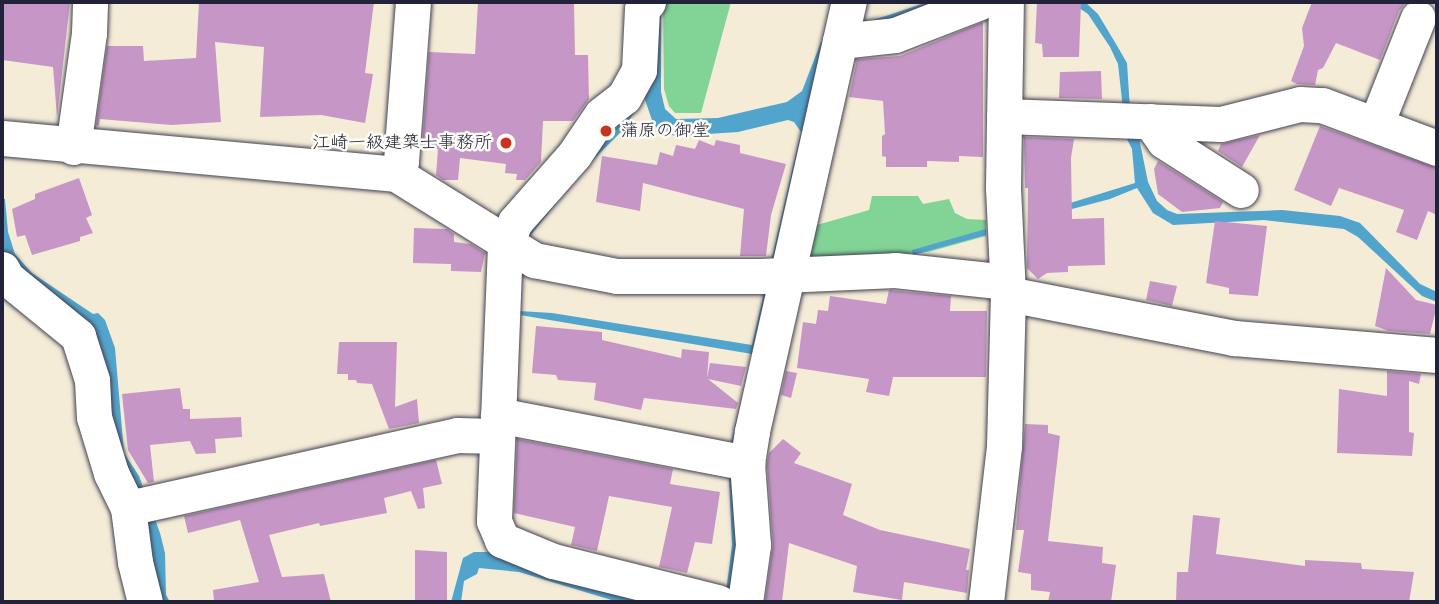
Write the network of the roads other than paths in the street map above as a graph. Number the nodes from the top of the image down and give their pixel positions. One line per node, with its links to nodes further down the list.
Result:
1 (90, 2): 12 (street)
2 (413, 2): 14 (street)
3 (980, 2): 7 (street)
4 (1006, 2): 8 (street)
5 (645, 5): 16 (street)
6 (1418, 19): 10 (street)
7 (844, 27): 18 (street)
8 (1004, 116): 9 (street); 19 (street)
9 (1135, 120): 10 (street); 15 (street)
10 (1376, 124): 13 (street)
11 (2, 138): 12 (street)
12 (73, 147): 14 (street)
13 (1437, 148)
14 (396, 174): 16 (street)
15 (1241, 190)
16 (519, 252): 18 (street); 21 (street)
17 (2, 269): 23 (street)
18 (782, 275): 19 (street); 22 (street)
19 (1008, 288): 20 (street); 27 (street)
20 (1437, 355)
21 (497, 426): 22 (street); 23 (street); 25 (street)
22 (735, 461): 26 (street)
23 (140, 505): 24 (street)
24 (145, 602)
25 (718, 602)
26 (746, 602)
27 (986, 602)

